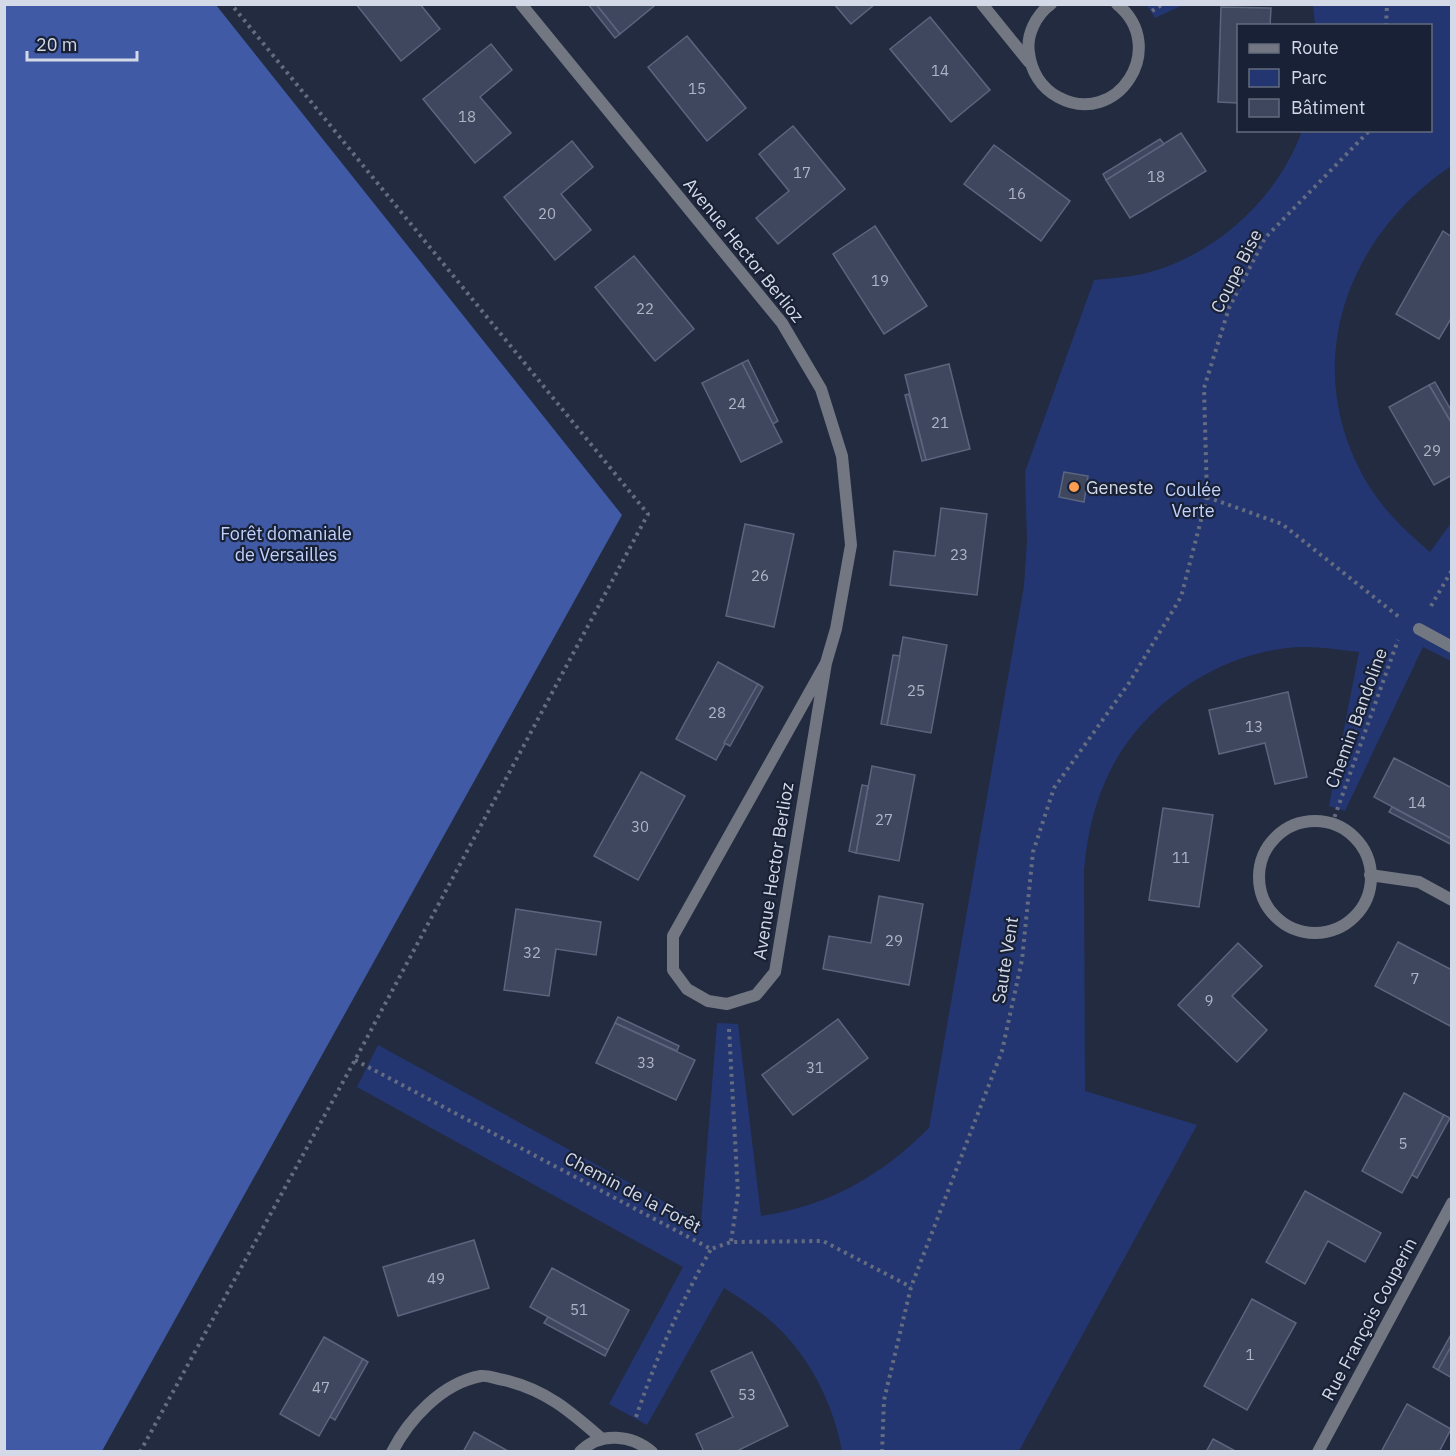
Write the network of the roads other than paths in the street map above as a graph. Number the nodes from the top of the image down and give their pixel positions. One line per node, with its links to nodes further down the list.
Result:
1 (521, 4): 8 (street, Avenue Hector Berlioz)
2 (982, 4): 5 (street)
3 (1051, 4): 5 (street)
4 (1117, 4): 5 (street)
5 (1030, 63)
6 (1419, 629): 7 (street)
7 (1452, 646)
8 (826, 663): 8 (street, Avenue Hector Berlioz)
9 (1370, 875): 9 (street); 10 (street)
10 (1452, 900)
11 (1452, 1203): 16 (street, Rue François Couperin)
12 (602, 1439): 13 (street); 14 (street); 15 (street)
13 (392, 1452)
14 (580, 1452)
15 (652, 1452)
16 (1318, 1452)

